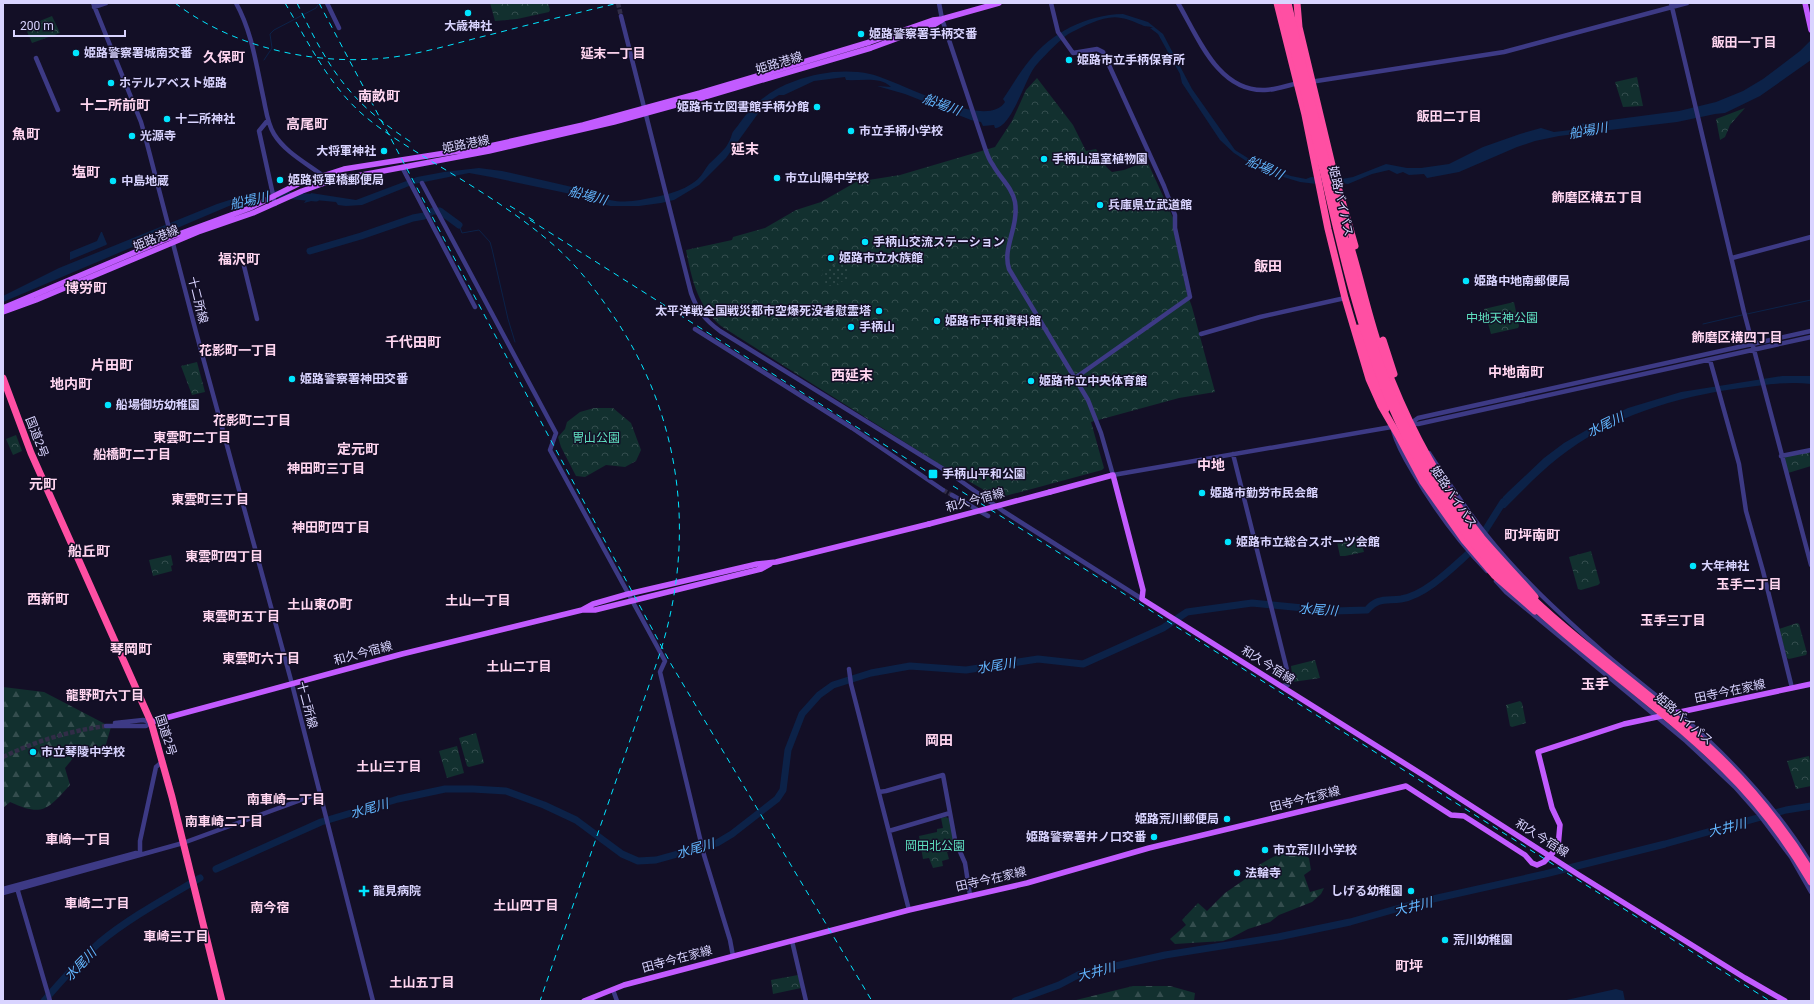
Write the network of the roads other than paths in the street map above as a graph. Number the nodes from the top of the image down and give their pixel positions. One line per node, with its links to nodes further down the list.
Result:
1 (106, 3): 16 (street)
2 (236, 3): 29 (street)
3 (327, 3): 22 (street)
4 (939, 3): 19 (street)
5 (999, 3): 19 (main road, 姫路港線)
6 (1052, 3): 53 (street)
7 (1178, 3): 26 (street)
8 (1273, 3): 20 (highway)
9 (1277, 3): 20 (highway)
10 (1282, 3): 37 (highway, 姫路バイパス, bridge)
11 (1288, 3): 33 (highway, 姫路バイパス, bridge)
12 (1293, 3): 21 (highway)
13 (1297, 3): 21 (highway)
14 (1688, 3): 17 (street)
15 (1805, 3): 23 (main road)
16 (94, 5): 35 (street, 十二所線)
17 (1671, 5): 25 (street); 38 (street)
18 (621, 16): 28 (street)
19 (942, 20): 28 (main road, 姫路港線); 53 (street)
20 (1283, 27): 26 (highway)
21 (1299, 27): 25 (highway)
22 (339, 28)
23 (1811, 30)
24 (36, 58): 27 (street)
25 (1312, 82): 26 (street); 33 (highway)
26 (1297, 84): 40 (highway)
27 (58, 110)
28 (646, 110): 30 (main road, 姫路港線); 31 (main road, 姫路港線); 60 (street)
29 (268, 120): 31 (street); 34 (street)
30 (402, 167): 34 (main road, 姫路港線); 41 (street)
31 (322, 175): 34 (main road, 姫路港線)
32 (422, 183): 67 (street)
33 (1338, 199): 54 (highway); 54 (highway, bridge); 71 (highway, 姫路バイパス, bridge)
34 (275, 201): 35 (main road, 姫路港線)
35 (171, 237): 42 (main road, 姫路港線); 43 (main road, 姫路港線); 73 (street, 十二所線)
36 (1811, 238): 38 (street)
37 (1339, 240): 55 (highway, bridge); 71 (highway, 姫路バイパス, bridge)
38 (1732, 258): 49 (street)
39 (244, 266): 44 (street)
40 (1345, 298): 47 (street); 55 (highway)
41 (475, 307)
42 (3, 308)
43 (3, 312)
44 (257, 319)
45 (695, 329): 62 (street)
46 (1811, 331): 49 (street)
47 (1202, 334)
48 (1811, 338): 50 (street)
49 (1753, 344): 50 (street); 54 (street)
50 (1754, 350): 51 (street); 58 (street)
51 (1710, 360): 54 (street); 76 (street)
52 (3, 378): 79 (highway, 国道2号)
53 (1075, 378): 59 (street)
54 (1411, 423): 55 (street); 71 (highway, bridge); 77 (street)
55 (1392, 427): 57 (street); 71 (highway, bridge); 78 (street)
56 (1811, 450): 58 (street)
57 (1233, 454): 59 (street); 75 (street)
58 (1781, 456): 66 (street)
59 (1113, 475): 65 (main road, 和久今宿線, bridge); 68 (main road)
60 (953, 476)
61 (958, 479): 68 (street)
62 (943, 490)
63 (952, 495): 64 (street)
64 (988, 516)
65 (776, 562): 67 (main road, 和久今宿線); 69 (main road, 和久今宿線)
66 (1811, 566)
67 (628, 594): 69 (street); 70 (main road, 和久今宿線)
68 (1142, 599): 75 (main road, 和久今宿線)
69 (631, 601): 70 (main road, 和久今宿線); 99 (street)
70 (582, 610): 73 (main road, 和久今宿線)
71 (1552, 620): 90 (highway, 姫路バイパス, bridge); 91 (highway, 姫路バイパス, bridge)
72 (849, 669): 82 (street)
73 (292, 684): 79 (main road, 和久今宿線); 83 (street, 十二所線)
74 (1811, 684): 76 (main road, 田寺今在家線)
75 (1282, 686): 88 (main road, 和久今宿線)
76 (1792, 688): 77 (main road, 田寺今在家線)
77 (1677, 713): 78 (main road, 田寺今在家線); 89 (street)
78 (1657, 717): 88 (main road, 田寺今在家線); 94 (street)
79 (152, 722): 80 (street); 81 (highway, 国道2号)
80 (106, 725)
81 (163, 761): 86 (highway, 国道2号); 87 (street)
82 (879, 792): 84 (street); 85 (street)
83 (320, 793): 86 (street); 103 (street, 十二所線)
84 (950, 813): 85 (street); 96 (street)
85 (889, 831): 97 (street)
86 (183, 842): 87 (street); 102 (highway, 国道2号)
87 (140, 854): 92 (street)
88 (1550, 856): 96 (main road, 田寺今在家線); 107 (main road, 和久今宿線)
89 (1811, 864)
90 (1811, 871)
91 (1811, 882)
92 (17, 887): 93 (street); 95 (street); 101 (street)
93 (3, 889)
94 (1811, 892)
95 (3, 893)
96 (970, 895): 97 (main road, 田寺今在家線)
97 (909, 910): 98 (main road, 田寺今在家線)
98 (792, 941): 99 (main road, 田寺今在家線); 106 (street)
99 (733, 956): 100 (main road, 田寺今在家線)
100 (614, 990): 104 (main road, 田寺今在家線); 105 (street)
101 (50, 1001)
102 (222, 1001)
103 (373, 1001)
104 (584, 1001)
105 (617, 1001)
106 (806, 1001)
107 (1785, 1001)

